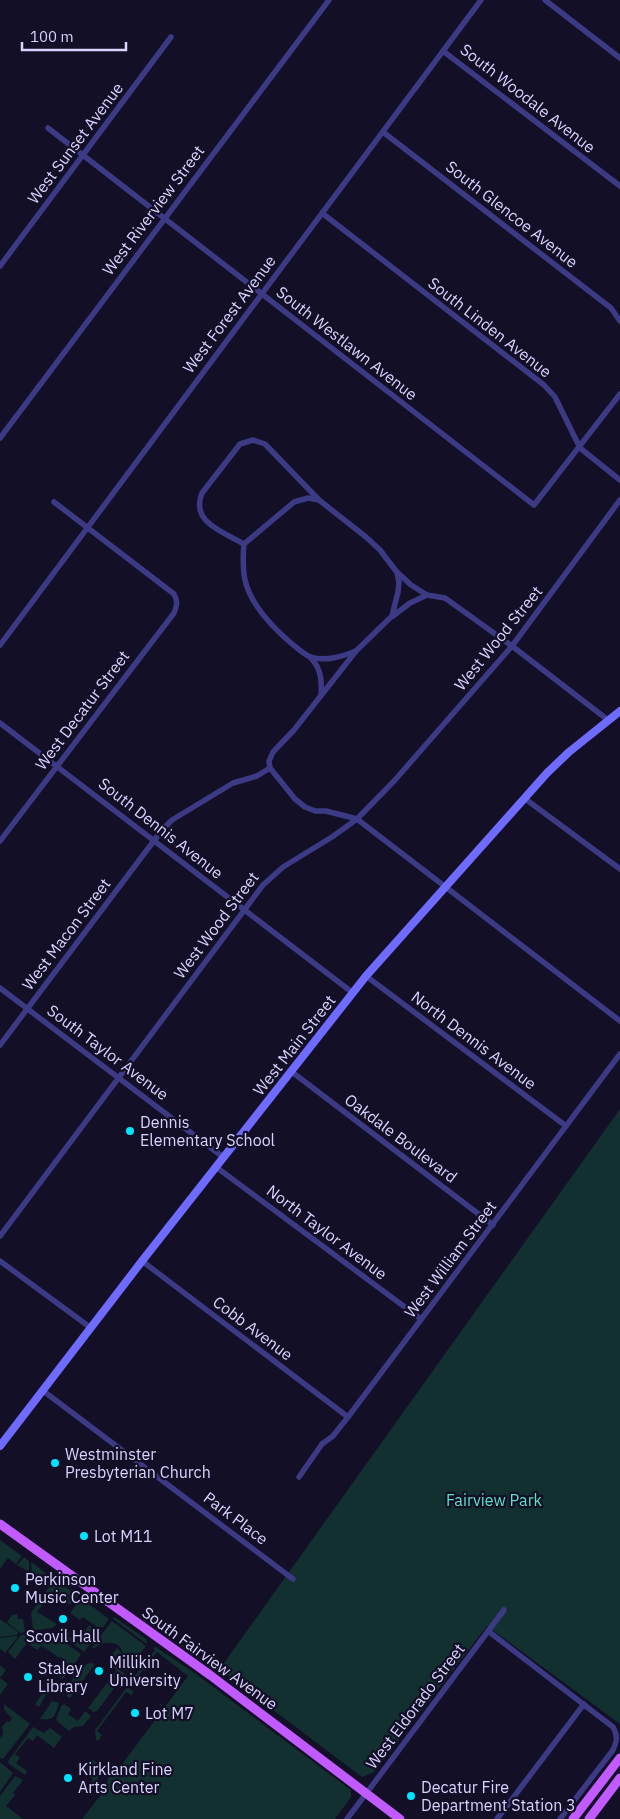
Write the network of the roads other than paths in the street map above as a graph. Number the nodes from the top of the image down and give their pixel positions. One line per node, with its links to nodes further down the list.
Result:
1 (329, 0): 12 (street, West Riverview Street)
2 (481, 0): 5 (street, West Forest Avenue)
3 (544, 0): 6 (street)
4 (171, 37): 9 (street, West Sunset Avenue)
5 (444, 50): 8 (street, West Forest Avenue); 10 (street, South Woodale Avenue)
6 (620, 58)
7 (48, 128): 9 (street, South Westlawn Avenue)
8 (383, 132): 11 (street, West Forest Avenue); 15 (street, South Glencoe Avenue)
9 (83, 155): 12 (street, South Westlawn Avenue); 13 (street, West Sunset Avenue)
10 (620, 186)
11 (322, 214): 14 (street, West Forest Avenue); 18 (street, South Linden Avenue)
12 (164, 218): 14 (street, South Westlawn Avenue); 17 (street, West Riverview Street)
13 (0, 266)
14 (262, 294): 18 (street, South Westlawn Avenue); 23 (street, West Forest Avenue)
15 (620, 321)
16 (620, 394): 18 (street)
17 (0, 438)
18 (580, 448): 19 (street, South Linden Avenue)
19 (620, 480)
20 (319, 500): 24 (street); 24 (street); 25 (street)
21 (620, 500): 29 (street, West Wood Street)
22 (54, 502): 23 (street)
23 (87, 527): 28 (street, West Forest Avenue); 36 (street, West Decatur Street)
24 (244, 544): 31 (street)
25 (396, 571): 26 (street); 27 (street)
26 (427, 595): 27 (street); 29 (street)
27 (392, 616): 30 (street)
28 (0, 645)
29 (512, 646): 34 (street); 39 (street, West Wood Street)
30 (356, 651): 31 (street); 32 (street)
31 (310, 657): 32 (street)
32 (321, 695): 37 (street)
33 (620, 711): 34 (street, West Main Street)
34 (608, 720): 38 (street, West Main Street)
35 (0, 723): 36 (street, South Dennis Avenue)
36 (57, 766): 40 (street, South Dennis Avenue); 41 (street, West Decatur Street)
37 (270, 768): 39 (street); 40 (street, West Macon Street)
38 (524, 798): 42 (street); 43 (street, West Main Street)
39 (357, 819): 43 (street); 44 (street, West Wood Street)
40 (154, 840): 44 (street, South Dennis Avenue); 48 (street, West Macon Street)
41 (0, 841)
42 (620, 869)
43 (446, 886): 45 (street, West Main Street); 49 (street)
44 (244, 910): 47 (street, South Dennis Avenue); 53 (street, West Wood Street)
45 (366, 976): 47 (street, West Main Street); 54 (street, North Dennis Avenue)
46 (0, 988): 48 (street, South Taylor Avenue)
47 (353, 993): 52 (street, West Main Street)
48 (28, 1009): 50 (street, West Macon Street); 53 (street, South Taylor Avenue)
49 (620, 1020)
50 (0, 1045)
51 (620, 1054): 54 (street, West William Street)
52 (292, 1072): 55 (street, West Main Street); 57 (street, Oakdale Boulevard)
53 (119, 1076): 55 (street, South Taylor Avenue); 58 (street, West Wood Street)
54 (566, 1126): 57 (street, West William Street)
55 (223, 1157): 56 (street, West Main Street)
56 (216, 1167): 60 (street, West Main Street); 61 (street, North Taylor Avenue)
57 (493, 1225): 61 (street, West William Street)
58 (0, 1236)
59 (0, 1261): 62 (street)
60 (142, 1261): 62 (street, West Main Street); 64 (street, Cobb Avenue)
61 (421, 1319): 64 (street, West William Street)
62 (91, 1328): 63 (street, West Main Street)
63 (42, 1390): 65 (street, West Main Street); 68 (street, Park Place)
64 (348, 1417): 66 (street, West William Street)
65 (0, 1446)
66 (299, 1477)
67 (0, 1524): 74 (main road, South Fairview Avenue)
68 (294, 1579)
69 (504, 1610): 70 (street, West Eldorado Street)
70 (488, 1631): 71 (street); 74 (street, West Eldorado Street)
71 (584, 1704): 77 (street); 78 (street)
72 (620, 1758): 79 (main road)
73 (620, 1778): 80 (main road)
74 (367, 1793): 75 (street, West Eldorado Street); 76 (main road, South Fairview Avenue)
75 (347, 1819)
76 (400, 1819)
77 (497, 1819)
78 (560, 1819)
79 (573, 1819)
80 (590, 1819)

